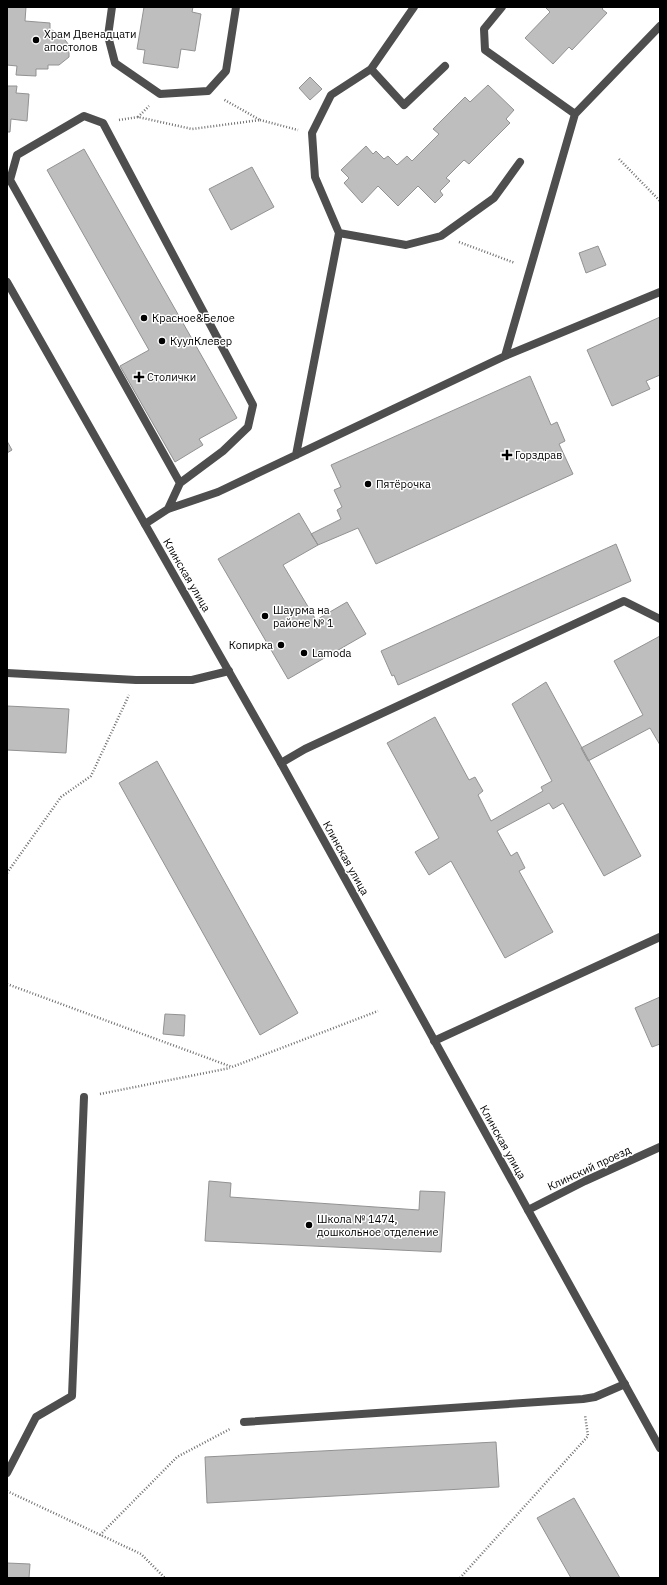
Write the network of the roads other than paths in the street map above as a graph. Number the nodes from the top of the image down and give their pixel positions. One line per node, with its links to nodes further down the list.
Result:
1 (112, 7): 2 (street)
2 (236, 7)
3 (414, 7): 7 (street)
4 (502, 7): 8 (street)
5 (660, 26): 8 (street)
6 (444, 66): 7 (street)
7 (371, 69): 10 (street)
8 (575, 114): 13 (street)
9 (520, 162): 10 (street)
10 (339, 234): 14 (street)
11 (7, 282): 17 (street, Клинская улица)
12 (660, 292): 13 (street)
13 (505, 356): 14 (street)
14 (296, 455): 16 (street)
15 (180, 483): 15 (street); 16 (street)
16 (168, 509): 17 (street)
17 (146, 524): 19 (street, Клинская улица)
18 (660, 619): 21 (street)
19 (229, 671): 20 (street); 21 (street, Клинская улица)
20 (7, 673)
21 (281, 762): 23 (street, Клинская улица)
22 (660, 937): 23 (street)
23 (434, 1041): 26 (street, Клинская улица)
24 (84, 1097): 30 (street)
25 (660, 1147): 26 (street, Клинский проезд)
26 (528, 1210): 27 (street, Клинская улица)
27 (625, 1384): 28 (street); 29 (street, Клинская улица)
28 (244, 1422)
29 (660, 1448)
30 (7, 1473)

